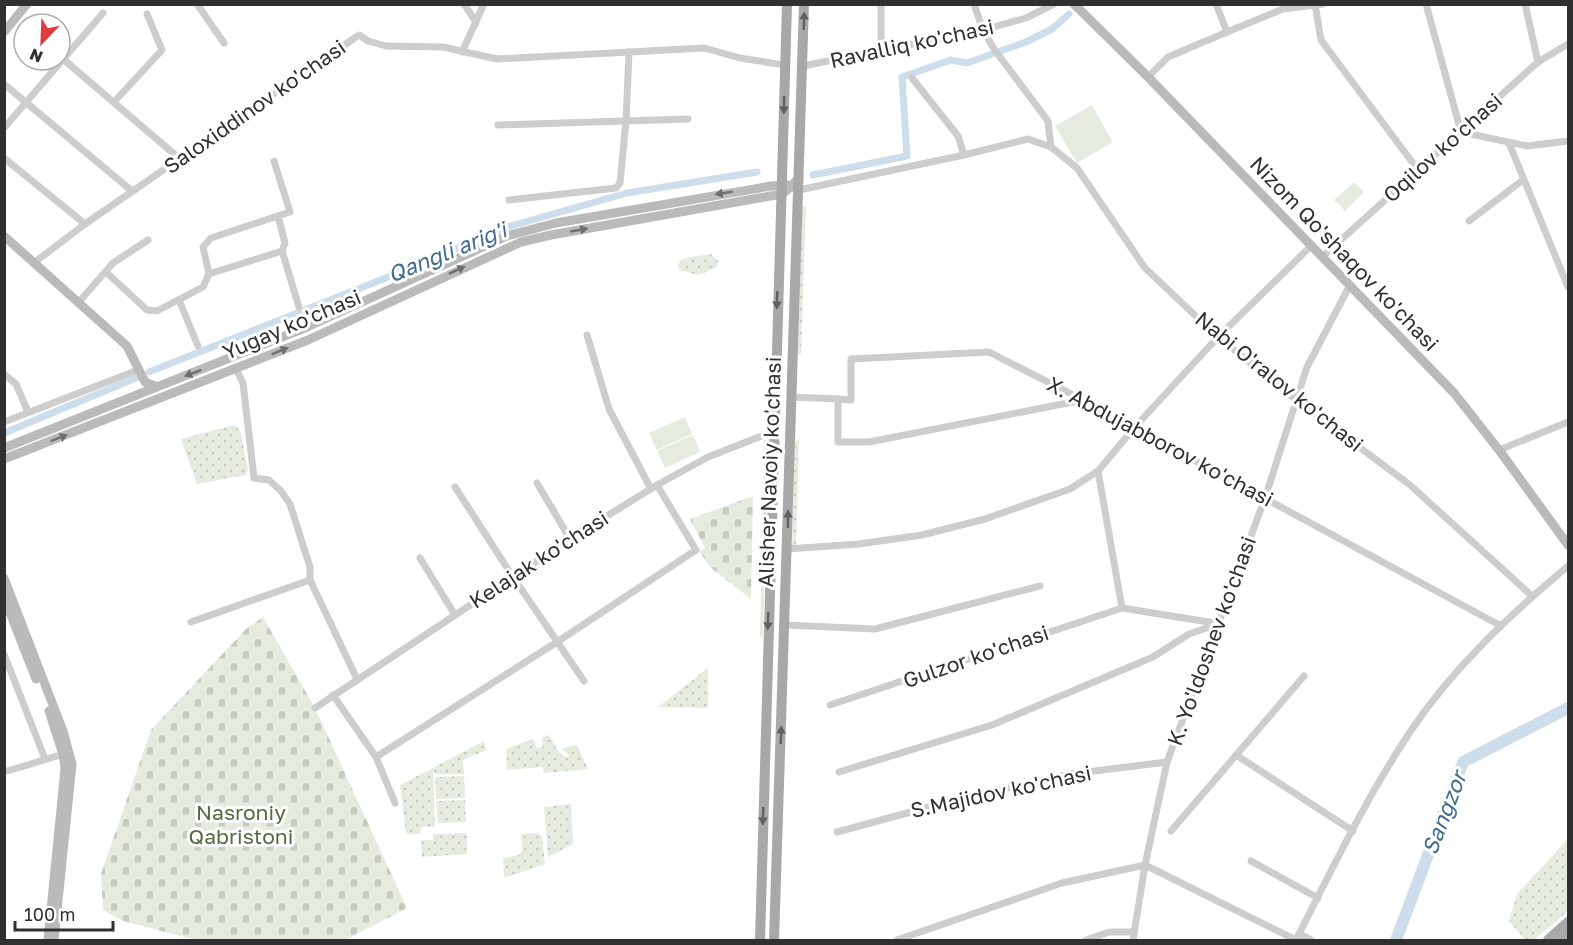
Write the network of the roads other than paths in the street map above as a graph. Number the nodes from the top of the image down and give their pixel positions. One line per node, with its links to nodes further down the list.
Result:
1 (27, 4): 20 (main road)
2 (197, 4): 22 (street)
3 (464, 4): 18 (street)
4 (484, 4): 18 (street)
5 (787, 4): 29 (main road, Alisher Navoiy ko'chasi)
6 (804, 4): 30 (main road, Alisher Navoiy ko'chasi, one-way to 6)
7 (881, 4): 25 (street)
8 (974, 4): 19 (street)
9 (1054, 4): 19 (street, Ravalliq ko'chasi)
10 (1074, 4): 33 (main road, Nizom Qo'shaqov ko'chasi)
11 (1216, 4): 21 (street)
12 (1323, 4): 15 (street)
13 (1426, 4): 42 (street)
14 (1525, 4): 28 (street)
15 (1315, 5): 21 (street); 50 (street)
16 (103, 13): 24 (street)
17 (147, 14): 37 (street)
18 (476, 22): 26 (street)
19 (983, 30): 25 (street, Ravalliq ko'chasi); 45 (street)
20 (4, 32)
21 (1227, 32): 33 (street)
22 (224, 43)
23 (1569, 44): 28 (street, Oqilov ko'chasi)
24 (72, 49)
25 (881, 51): 30 (street, Ravalliq ko'chasi)
26 (462, 52): 27 (street, Saloxiddinov ko'chasi); 48 (street, Saloxiddinov ko'chasi)
27 (629, 52): 29 (street, Saloxiddinov ko'chasi); 39 (street)
28 (1538, 62): 42 (street, Oqilov ko'chasi)
29 (785, 65): 52 (main road, Alisher Navoiy ko'chasi, one-way to 52)
30 (803, 66): 52 (main road, Alisher Navoiy ko'chasi)
31 (72, 67): 37 (street)
32 (52, 72): 36 (street)
33 (1148, 77): 60 (main road, Nizom Qo'shaqov ko'chasi)
34 (912, 78): 46 (street)
35 (4, 84): 36 (street)
36 (27, 102): 41 (street); 53 (street)
37 (114, 102): 48 (street)
38 (688, 119): 39 (street)
39 (626, 121): 40 (street); 54 (street)
40 (498, 125)
41 (4, 128)
42 (1461, 132): 44 (street); 50 (street, Oqilov ko'chasi)
43 (1569, 141): 44 (street)
44 (1509, 143): 51 (street)
45 (1051, 147): 46 (street); 72 (street, Nabi O'ralov ko'chasi)
46 (964, 155): 52 (street)
47 (4, 158): 57 (street)
48 (180, 159): 53 (street, Saloxiddinov ko'chasi)
49 (274, 161): 55 (street)
50 (1418, 170): 62 (street, Oqilov ko'chasi)
51 (1523, 180): 56 (street); 67 (street)
52 (788, 189): 74 (main road, Yugay ko'chasi, one-way to 52); 78 (main road, Yugay ko'chasi, one-way to 78); 80 (main road, Alisher Navoiy ko'chasi); 88 (main road, Alisher Navoiy ko'chasi, one-way to 88)
53 (132, 191): 57 (street, Saloxiddinov ko'chasi)
54 (509, 200)
55 (278, 216): 61 (street); 65 (street)
56 (1469, 221)
57 (84, 224): 63 (street, Saloxiddinov ko'chasi)
58 (4, 236): 63 (main road)
59 (148, 240): 64 (street)
60 (1311, 246): 62 (main road, Nizom Qo'shaqov ko'chasi); 72 (street)
61 (282, 251): 65 (street); 70 (street)
62 (1322, 257): 66 (main road, Nizom Qo'shaqov ko'chasi)
63 (35, 262): 69 (main road)
64 (106, 272): 68 (street); 69 (street)
65 (209, 274): 68 (street)
66 (1350, 285): 82 (street, K. Yo'ldoshev ko'chasi); 90 (main road, Nizom Qo'shaqov ko'chasi)
67 (1569, 287)
68 (179, 300): 73 (street)
69 (79, 302): 75 (main road)
70 (299, 307)
71 (587, 335): 95 (street)
72 (1218, 337): 82 (street, Nabi O'ralov ko'chasi); 87 (street)
73 (198, 346)
74 (236, 369): 91 (main road, Yugay ko'chasi, one-way to 74); 104 (street)
75 (138, 370): 77 (main road); 84 (street)
76 (4, 374): 84 (street)
77 (145, 382): 78 (main road); 79 (main road)
78 (157, 387): 79 (main road, Yugay ko'chasi)
79 (139, 394): 89 (main road, Yugay ko'chasi)
80 (791, 397): 81 (street); 99 (main road, Alisher Navoiy ko'chasi, one-way to 80)
81 (838, 399): 83 (street); 83 (street, X. Abdujabborov ko'chasi)
82 (1295, 399): 96 (street, K. Yo'ldoshev ko'chasi); 106 (street, Nabi O'ralov ko'chasi)
83 (1083, 400): 87 (street, X. Abdujabborov ko'chasi)
84 (28, 412): 85 (street)
85 (4, 422)
86 (1569, 422): 90 (street)
87 (1134, 428): 92 (street); 96 (street, X. Abdujabborov ko'chasi)
88 (774, 431): 95 (street, Kelajak ko'chasi); 116 (main road, Alisher Navoiy ko'chasi, one-way to 116)
89 (4, 448)
90 (1499, 450): 98 (main road, Nizom Qo'shaqov ko'chasi)
91 (4, 459)
92 (1098, 471): 99 (street); 108 (street)
93 (537, 483): 97 (street)
94 (455, 487): 102 (street)
95 (654, 487): 97 (street, Kelajak ko'chasi); 114 (street)
96 (1265, 498): 111 (street, K. Yo'ldoshev ko'chasi); 113 (street, X. Abdujabborov ko'chasi)
97 (570, 539): 102 (street, Kelajak ko'chasi)
98 (1569, 545)
99 (787, 549): 112 (main road, Alisher Navoiy ko'chasi)
100 (420, 558): 109 (street)
101 (1569, 566): 106 (street)
102 (513, 577): 109 (street, Kelajak ko'chasi); 114 (street)
103 (4, 578): 124 (main road)
104 (310, 580): 110 (street); 119 (street)
105 (1040, 586): 112 (street)
106 (1532, 596): 113 (street)
107 (4, 597): 124 (main road)
108 (1122, 608): 111 (street, Gulzor ko'chasi); 122 (street, Gulzor ko'chasi)
109 (455, 615): 119 (street, Kelajak ko'chasi)
110 (191, 622)
111 (1218, 624): 128 (street, K. Yo'ldoshev ko'chasi); 130 (street)
112 (785, 625): 117 (main road, Alisher Navoiy ko'chasi)
113 (1500, 626): 133 (street)
114 (557, 642): 120 (street); 126 (street)
115 (4, 654): 127 (street)
116 (767, 671): 117 (main road); 144 (main road, Alisher Navoiy ko'chasi, one-way to 144)
117 (783, 671): 145 (main road, Alisher Navoiy ko'chasi, one-way to 117)
118 (1304, 676): 125 (street)
119 (357, 680): 121 (street, Kelajak ko'chasi)
120 (584, 681)
121 (333, 696): 123 (street, Kelajak ko'chasi); 126 (street)
122 (830, 705)
123 (315, 708)
124 (66, 753): 127 (street); 142 (main road); 143 (main road)
125 (1236, 755): 132 (street); 133 (street)
126 (375, 757): 131 (street)
127 (45, 759): 129 (street)
128 (1167, 762): 134 (street, S.Majidov ko'chasi); 136 (street, K. Yo'ldoshev ko'chasi)
129 (4, 772)
130 (839, 772)
131 (395, 803)
132 (1171, 831)
133 (1353, 831): 137 (street)
134 (837, 832)
135 (1251, 861): 137 (street)
136 (1145, 865): 140 (street, K. Yo'ldoshev ko'chasi); 141 (street); 146 (street)
137 (1318, 898): 141 (street)
138 (1569, 922): 149 (main road)
139 (1569, 934): 150 (main road)
140 (1133, 937): 147 (street)
141 (1297, 938): 148 (street)
142 (48, 940)
143 (54, 940)
144 (760, 940)
145 (774, 940)
146 (897, 940)
147 (1086, 940)
148 (1311, 940)
149 (1548, 940)
150 (1562, 940)

